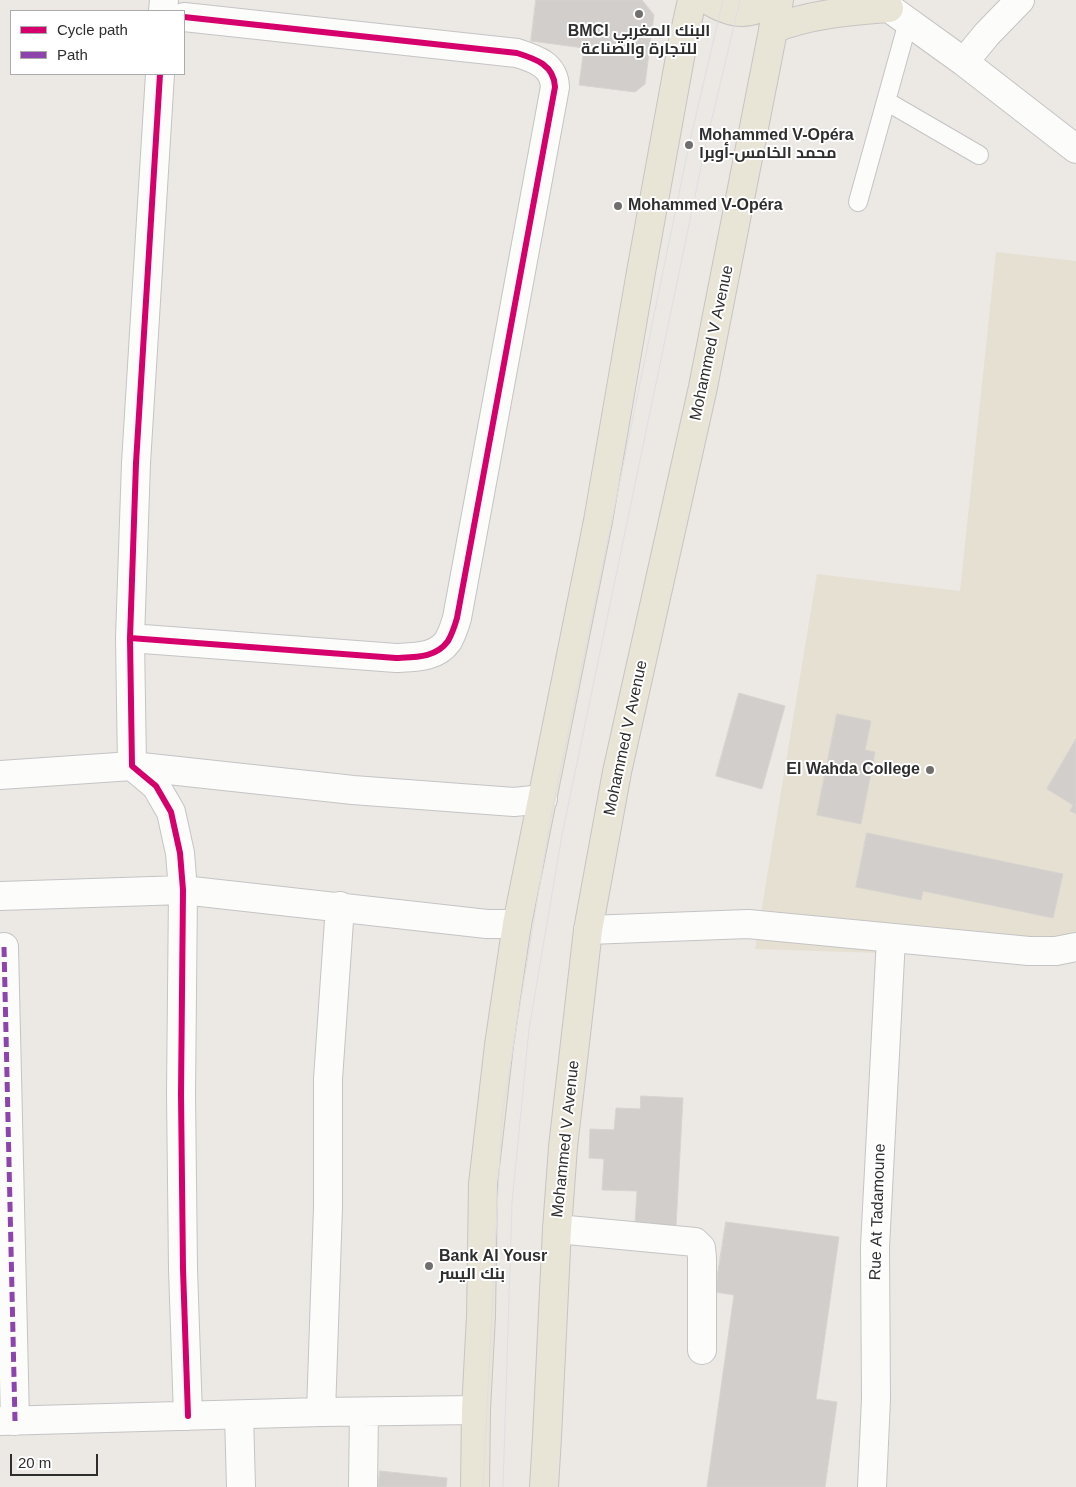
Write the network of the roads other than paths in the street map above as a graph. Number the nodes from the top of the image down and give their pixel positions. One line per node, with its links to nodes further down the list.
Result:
1 (692, 0): 17 (main road)
2 (708, 0): 3 (main road)
3 (778, 0): 7 (main road, Mohammed V Avenue)
4 (1020, 0): 8 (street)
5 (888, 8): 7 (main road); 8 (street); 10 (lane)
6 (185, 17): 14 (street)
7 (772, 30): 22 (main road, Mohammed V Avenue)
8 (964, 62): 11 (street)
9 (160, 75): 14 (street)
10 (886, 101): 12 (lane); 13 (lane)
11 (1075, 146)
12 (979, 155)
13 (858, 202)
14 (130, 638): 15 (street)
15 (132, 766): 16 (street); 17 (street); 18 (street)
16 (0, 774)
17 (543, 800): 21 (main road)
18 (182, 890): 19 (street); 20 (street); 32 (street)
19 (0, 896)
20 (340, 906): 21 (street); 29 (street)
21 (517, 924): 28 (main road)
22 (588, 930): 23 (street); 26 (main road, Mohammed V Avenue)
23 (891, 938): 25 (street); 38 (street, Rue At Tadamoune)
24 (4, 947): 33 (street)
25 (1076, 947)
26 (557, 1229): 27 (street); 37 (main road, Mohammed V Avenue)
27 (702, 1350)
28 (476, 1410): 30 (street); 36 (main road)
29 (321, 1412): 30 (street); 31 (street)
30 (364, 1412): 35 (street)
31 (239, 1415): 32 (street); 34 (street)
32 (188, 1416): 33 (street)
33 (8, 1421)
34 (241, 1487)
35 (363, 1487)
36 (476, 1487)
37 (544, 1487)
38 (872, 1487)

